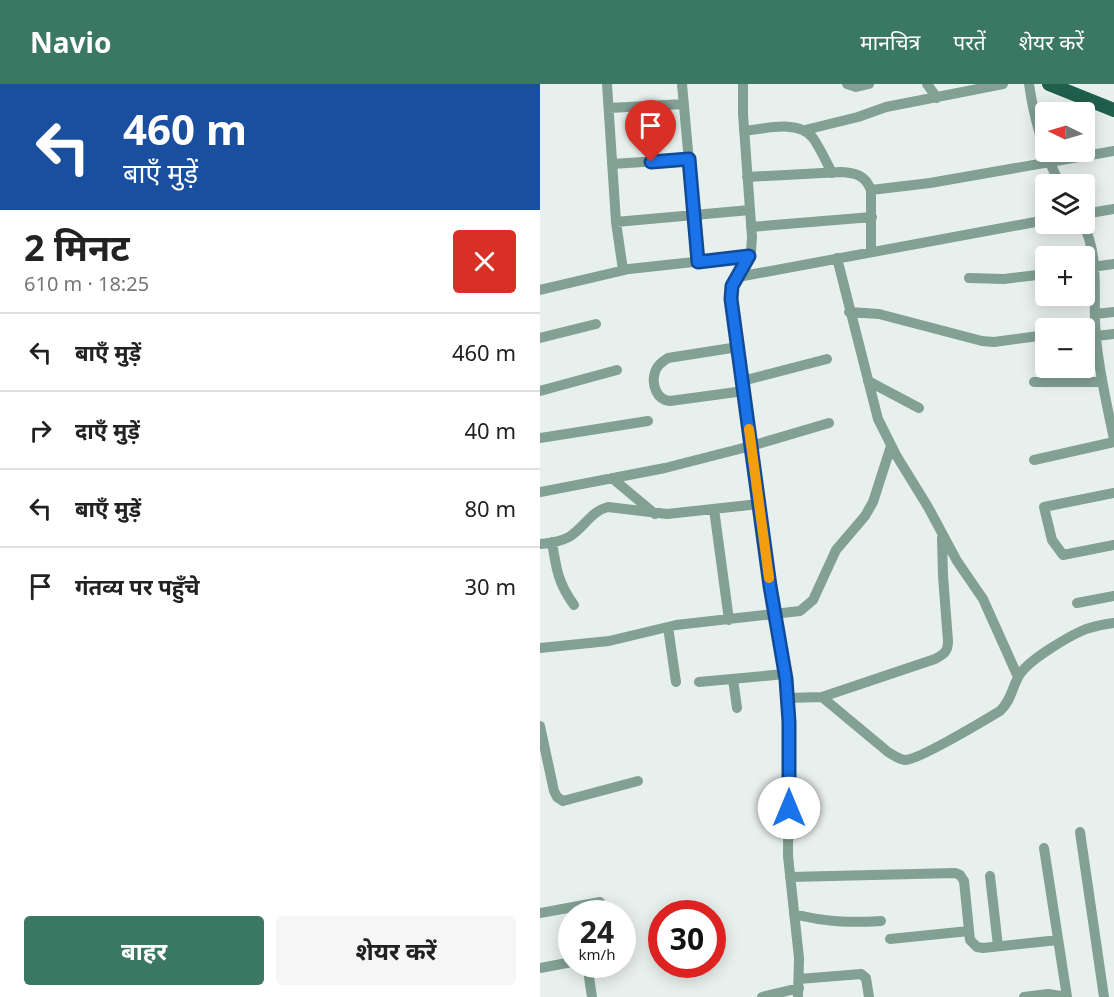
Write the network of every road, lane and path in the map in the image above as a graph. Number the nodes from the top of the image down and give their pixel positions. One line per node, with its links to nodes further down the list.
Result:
1 (608, 84): 14 (street)
2 (682, 84): 13 (street)
3 (743, 84): 18 (street)
4 (847, 84): 5 (street)
5 (869, 84)
6 (927, 84): 11 (street)
7 (1003, 84): 11 (street)
8 (1029, 84): 16 (street)
9 (1049, 84): 15 (main road)
10 (1072, 84): 12 (main road)
11 (937, 98): 17 (street)
12 (1114, 100)
13 (684, 104): 14 (street); 21 (street)
14 (609, 108): 23 (street)
15 (1114, 110)
16 (1035, 115)
17 (804, 129): 18 (street); 24 (street)
18 (744, 131): 26 (street)
19 (1114, 151): 20 (street)
20 (1095, 154)
21 (689, 159): 23 (street); 31 (street)
22 (1048, 162): 25 (street); 27 (street)
23 (612, 164): 33 (street)
24 (832, 173): 26 (street); 27 (street)
25 (1055, 174)
26 (747, 177): 29 (street)
27 (871, 190): 32 (street)
28 (1114, 209): 30 (street)
29 (750, 210): 31 (street); 35 (street)
30 (1095, 212)
31 (694, 215): 33 (street); 39 (street)
32 (872, 218): 35 (street); 36 (street)
33 (616, 222): 42 (street)
34 (1035, 222): 36 (street)
35 (751, 227): 37 (street)
36 (871, 252): 38 (street)
37 (749, 256): 39 (street); 44 (street)
38 (837, 258): 44 (street); 48 (street)
39 (698, 262): 42 (street)
40 (1114, 264): 41 (street)
41 (1095, 266)
42 (623, 270): 46 (street)
43 (1035, 275): 45 (street)
44 (738, 277): 58 (street)
45 (969, 278)
46 (540, 291)
47 (1094, 306): 50 (street)
48 (849, 312): 55 (street); 61 (street)
49 (1114, 312): 50 (street)
50 (1095, 314): 51 (street)
51 (1094, 318)
52 (596, 324): 56 (street)
53 (1095, 331): 54 (street)
54 (1114, 334)
55 (1035, 336)
56 (540, 338)
57 (1095, 343): 63 (street)
58 (738, 347): 64 (street); 64 (street)
59 (828, 359): 64 (street)
60 (617, 370): 65 (street)
61 (868, 381): 66 (street); 72 (street)
62 (1034, 382): 63 (street)
63 (1106, 385): 70 (street)
64 (743, 386): 71 (street)
65 (540, 391)
66 (919, 408)
67 (648, 421): 69 (street)
68 (829, 423): 71 (street)
69 (540, 438)
70 (1114, 440): 73 (street)
71 (751, 446): 74 (street); 77 (street)
72 (891, 446): 80 (street); 87 (street)
73 (1034, 460)
74 (612, 478): 75 (street); 79 (street)
75 (540, 492)
76 (1114, 493): 83 (street)
77 (759, 504): 78 (street); 87 (street)
78 (714, 509): 79 (street); 88 (street)
79 (655, 514): 81 (street)
80 (942, 535): 93 (street); 97 (street)
81 (552, 542): 82 (street); 86 (street)
82 (540, 544)
83 (1114, 545)
84 (1114, 596): 85 (street)
85 (1077, 603)
86 (574, 605)
87 (775, 615): 88 (street); 92 (street)
88 (729, 620): 90 (street)
89 (1114, 623): 93 (street)
90 (668, 627): 91 (street); 95 (street)
91 (540, 648)
92 (785, 674): 94 (street); 98 (street)
93 (1018, 677): 97 (street)
94 (733, 679): 96 (street); 99 (street)
95 (676, 682)
96 (699, 682)
97 (822, 697): 98 (street)
98 (787, 698): 105 (street)
99 (737, 708)
100 (540, 726): 101 (street)
101 (639, 781)
102 (1080, 832): 123 (street)
103 (1044, 848): 112 (street)
104 (990, 876): 113 (street)
105 (790, 877): 108 (street); 110 (street)
106 (558, 910): 107 (street)
107 (540, 913)
108 (794, 914): 109 (street); 117 (street)
109 (880, 921)
110 (969, 931): 111 (street); 113 (street)
111 (890, 939)
112 (1058, 940): 113 (street); 122 (street)
113 (998, 946)
114 (558, 965): 115 (street)
115 (540, 968)
116 (589, 978): 118 (street)
117 (798, 988): 119 (street); 120 (street)
118 (592, 997)
119 (762, 997)
120 (870, 997)
121 (1024, 997): 122 (street)
122 (1067, 997)
123 (1104, 997)

